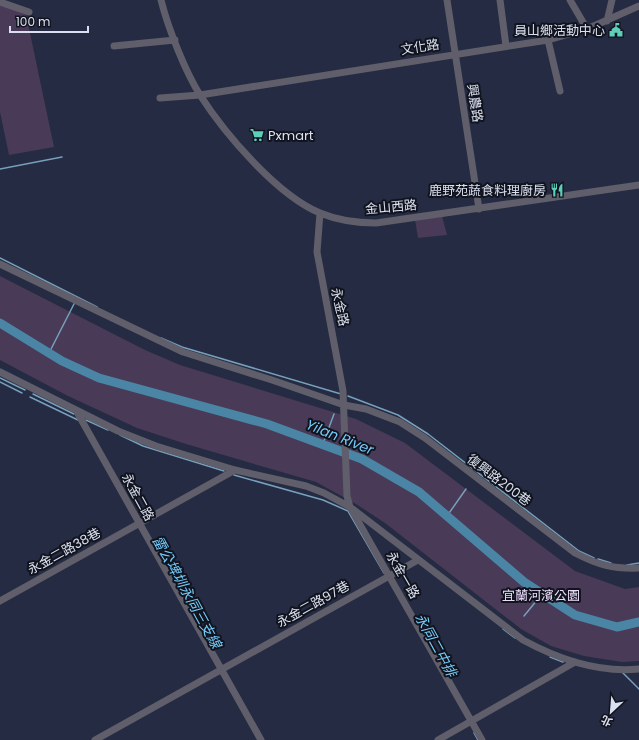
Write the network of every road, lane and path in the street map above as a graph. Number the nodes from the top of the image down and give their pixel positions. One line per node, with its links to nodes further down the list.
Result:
1 (161, 0): 11 (street, 金山西路)
2 (447, 0): 15 (street, 興農路)
3 (500, 0): 14 (street)
4 (570, 0): 10 (street)
5 (612, 0): 9 (street)
6 (0, 2): 8 (street)
7 (639, 6): 9 (street, 文化路)
8 (29, 12)
9 (607, 21): 10 (street, 文化路)
10 (587, 29): 12 (street, 文化路)
11 (175, 40): 13 (street); 17 (street, 金山西路)
12 (548, 40): 14 (street, 文化路); 16 (street)
13 (114, 46)
14 (506, 46): 15 (street, 文化路)
15 (455, 53): 17 (street, 文化路); 20 (street, 興農路)
16 (560, 91)
17 (200, 95): 18 (street, 文化路); 21 (street, 金山西路)
18 (160, 98)
19 (639, 185): 20 (street, 金山西路)
20 (479, 209): 21 (street, 金山西路)
21 (320, 213): 24 (street, 永金路)
22 (0, 264): 24 (street, 復興路200巷)
23 (0, 372): 25 (street)
24 (344, 405): 26 (street, 永金路); 31 (street, 復興路200巷)
25 (77, 412): 27 (street); 29 (street, 永金二路)
26 (344, 418): 28 (street, 永金一路)
27 (235, 470): 28 (street); 29 (street, 永金二路38巷)
28 (350, 507): 30 (street); 32 (street, 永金一路)
29 (140, 523): 33 (street, 永金二路38巷); 36 (street, 永金二路)
30 (418, 560): 32 (street, 永金二路97巷); 34 (street)
31 (639, 568)
32 (390, 575): 36 (street, 永金二路97巷); 37 (street, 永金一路)
33 (0, 601)
34 (575, 662): 35 (street); 37 (street)
35 (639, 669)
36 (220, 670): 38 (street, 永金二路97巷); 39 (street, 永金二路)
37 (472, 721): 40 (street); 41 (street, 永金一路)
38 (95, 740)
39 (260, 740)
40 (438, 740)
41 (482, 740)

